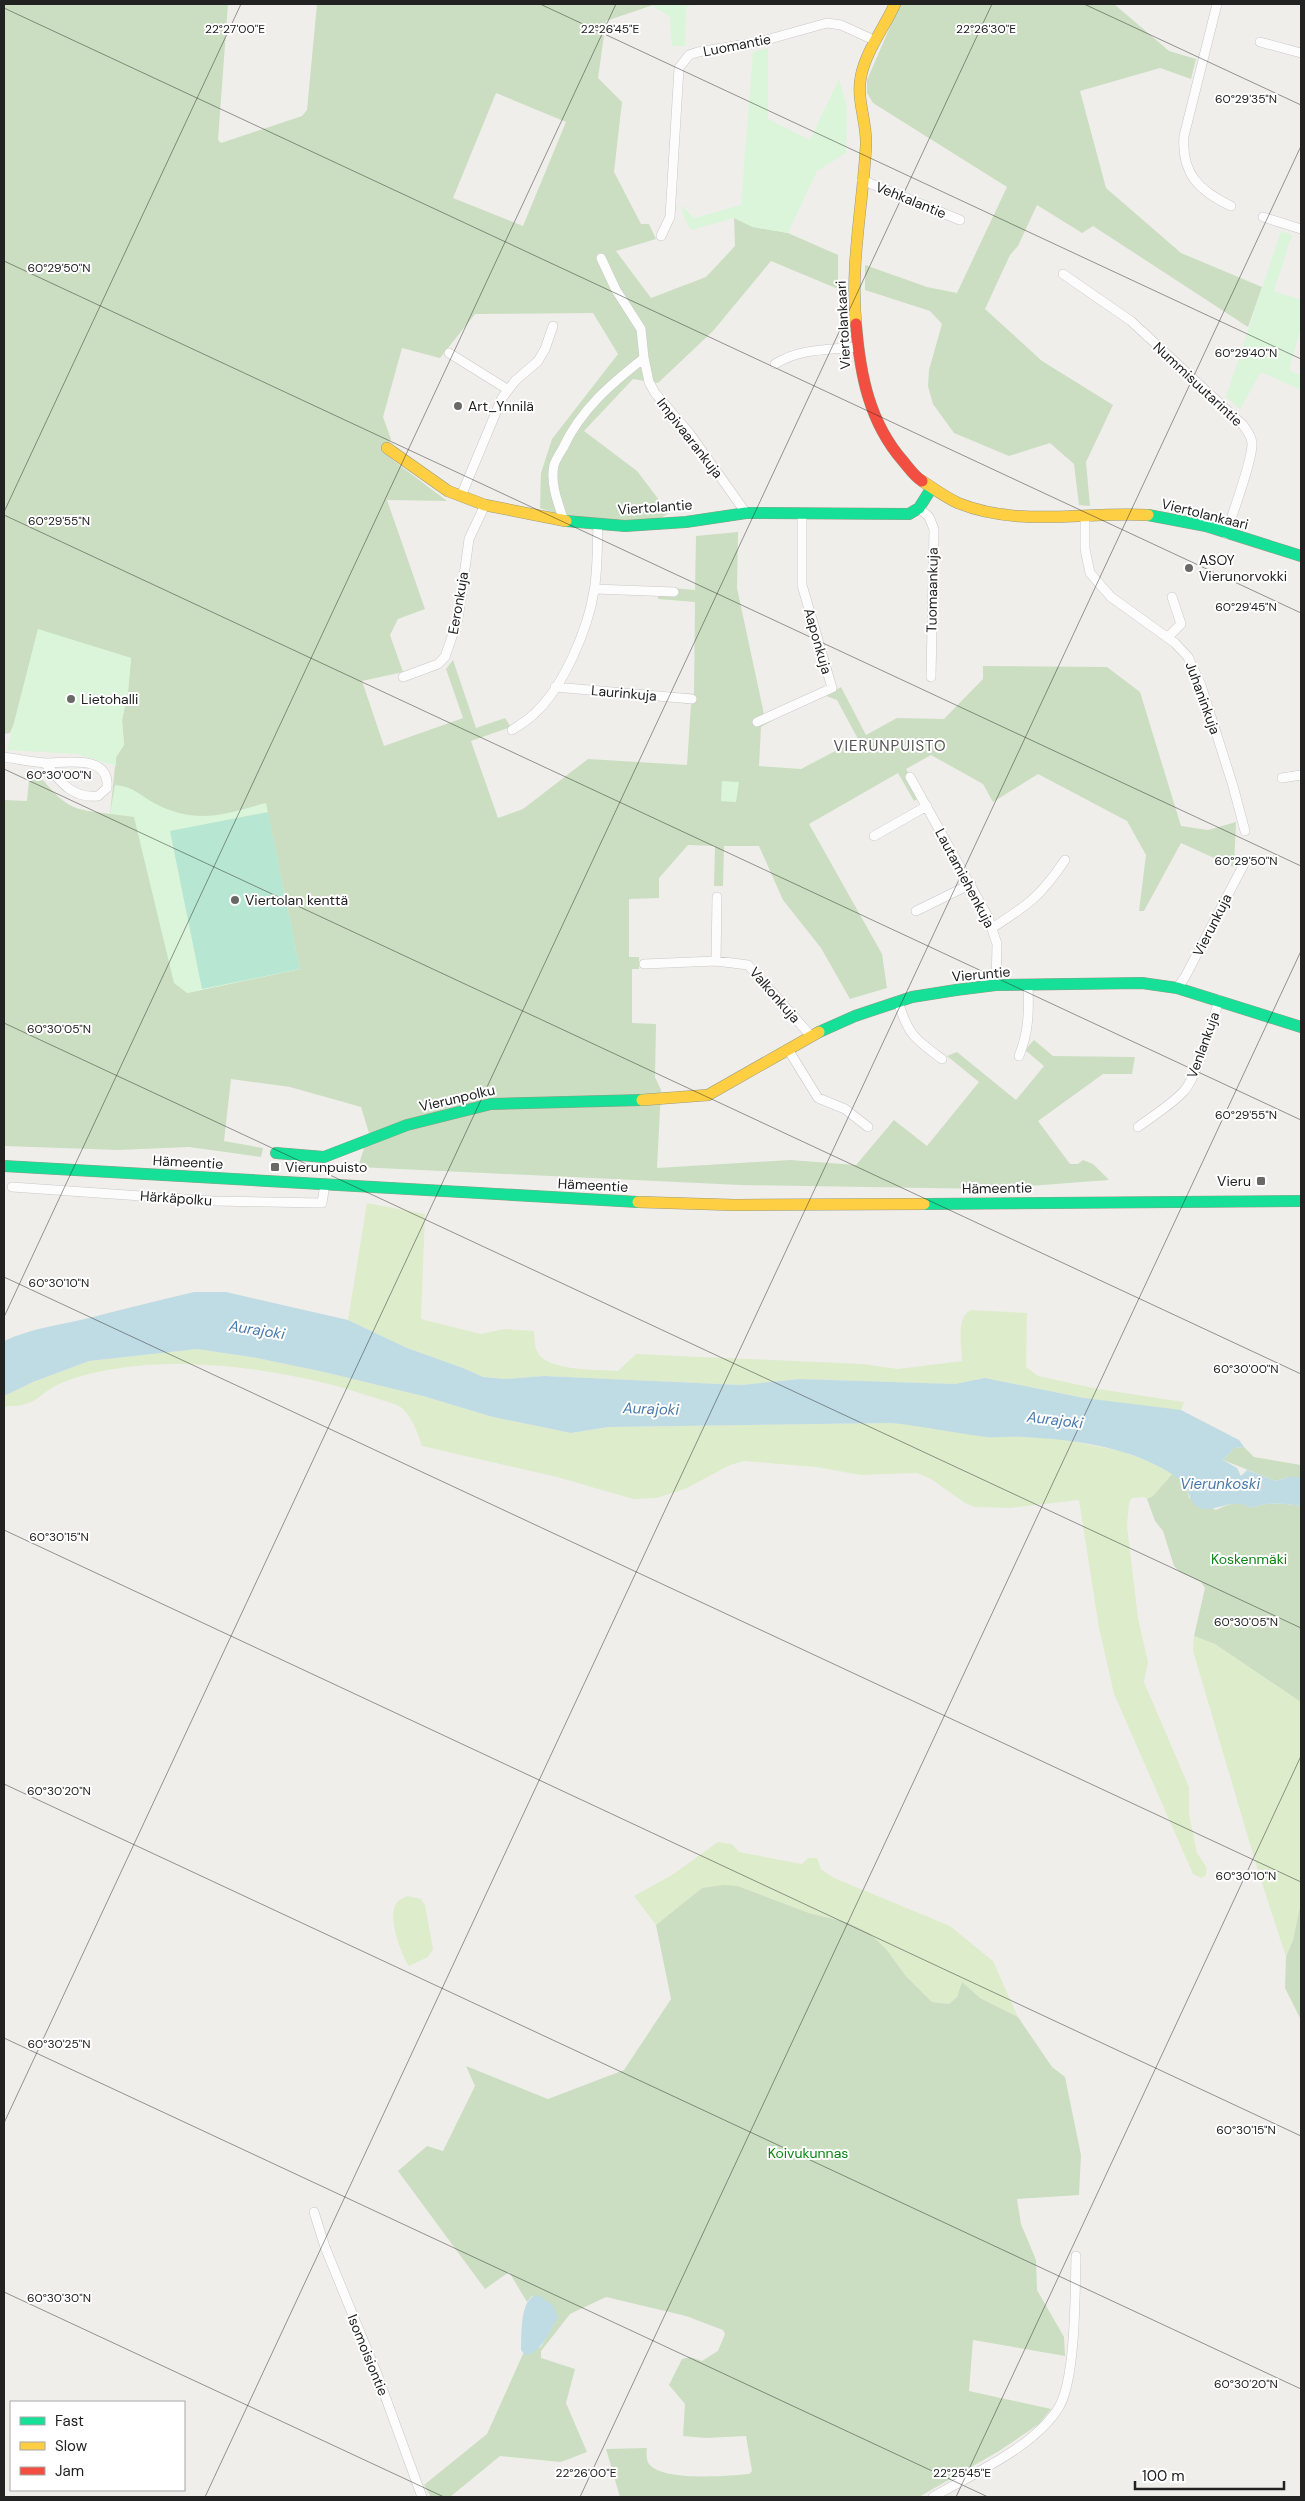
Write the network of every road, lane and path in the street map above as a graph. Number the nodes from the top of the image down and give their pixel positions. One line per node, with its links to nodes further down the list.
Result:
1 (895, 4): 3 (main road, Viertolankaari)
2 (1217, 4): 7 (street)
3 (876, 41): 6 (main road, Viertolankaari); 11 (street, Luomantie)
4 (1260, 42): 5 (street)
5 (1301, 53)
6 (862, 180): 9 (street, Vehkalantie); 15 (main road, Viertolankaari)
7 (1231, 206)
8 (1262, 216): 10 (street)
9 (960, 220)
10 (1301, 229)
11 (661, 236)
12 (601, 258): 17 (street, Impivaarankuja)
13 (1062, 274): 30 (street, Nummisuutarintie)
14 (553, 326): 19 (street)
15 (857, 347): 18 (street); 21 (main road, Viertolankaari)
16 (449, 353): 19 (street)
17 (644, 358): 25 (street, Impivaarankuja); 28 (street)
18 (775, 364)
19 (507, 389): 22 (street)
20 (387, 448): 22 (main road, Viertolantie)
21 (931, 489): 24 (main road); 27 (main road, Viertolankaari)
22 (461, 496): 23 (main road, Viertolantie)
23 (485, 505): 28 (main road, Viertolantie); 36 (street, Eeronkuja)
24 (919, 508): 26 (main road, Viertolantie); 37 (street, Tuomaankuja)
25 (746, 513): 26 (main road, Viertolantie); 29 (main road, Viertolantie)
26 (802, 513): 40 (street, Aaponkuja)
27 (1085, 517): 30 (main road, Viertolankaari); 35 (street, Juhaninkuja)
28 (564, 521): 29 (main road, Viertolantie)
29 (598, 525): 32 (street)
30 (1226, 534): 31 (main road, Viertolankaari)
31 (1301, 556)
32 (595, 589): 33 (street); 38 (street)
33 (674, 592)
34 (1172, 598): 35 (street)
35 (1168, 637): 48 (street, Juhaninkuja)
36 (403, 677)
37 (931, 677)
38 (555, 687): 39 (street, Laurinkuja); 41 (street)
39 (692, 699)
40 (757, 722)
41 (512, 730)
42 (4, 757): 43 (street)
43 (45, 763): 43 (street)
44 (1301, 775): 46 (street)
45 (910, 777): 47 (street, Lautamiehenkuja)
46 (1282, 778)
47 (926, 806): 49 (street); 52 (street, Lautamiehenkuja)
48 (1245, 831)
49 (874, 836)
50 (1065, 860): 55 (street)
51 (1245, 862): 60 (street, Vierunkuja)
52 (970, 884): 54 (street); 55 (street, Lautamiehenkuja)
53 (717, 897): 56 (street)
54 (916, 911)
55 (992, 928): 58 (street, Lautamiehenkuja)
56 (716, 961): 57 (street, Valkonkuja); 64 (street, Valkonkuja)
57 (644, 964)
58 (996, 985): 59 (main road, Vieruntie); 62 (main road, Vieruntie)
59 (1028, 986): 60 (main road, Vieruntie); 66 (street)
60 (1177, 988): 61 (main road, Vieruntie)
61 (1219, 1000): 63 (main road, Vieruntie); 70 (street, Venlankuja)
62 (898, 1002): 64 (main road, Vieruntie); 67 (street)
63 (1301, 1027)
64 (811, 1036): 65 (main road, Vieruntie)
65 (789, 1051): 68 (main road, Vieruntie); 69 (street)
66 (1019, 1056)
67 (942, 1059)
68 (681, 1096): 71 (main road, Vierunpolku)
69 (868, 1127)
70 (1138, 1127)
71 (276, 1154)
72 (4, 1166): 73 (main road, Hämeentie)
73 (325, 1184): 74 (street, Härkäpolku); 76 (main road, Hämeentie)
74 (12, 1187)
75 (1301, 1191): 76 (main road, Hämeentie)
76 (1181, 1200): 77 (main road, Hämeentie)
77 (1301, 1201)
78 (314, 2212): 80 (street, Isomoisiontie)
79 (1076, 2256): 81 (street)
80 (422, 2497)
81 (933, 2497)

